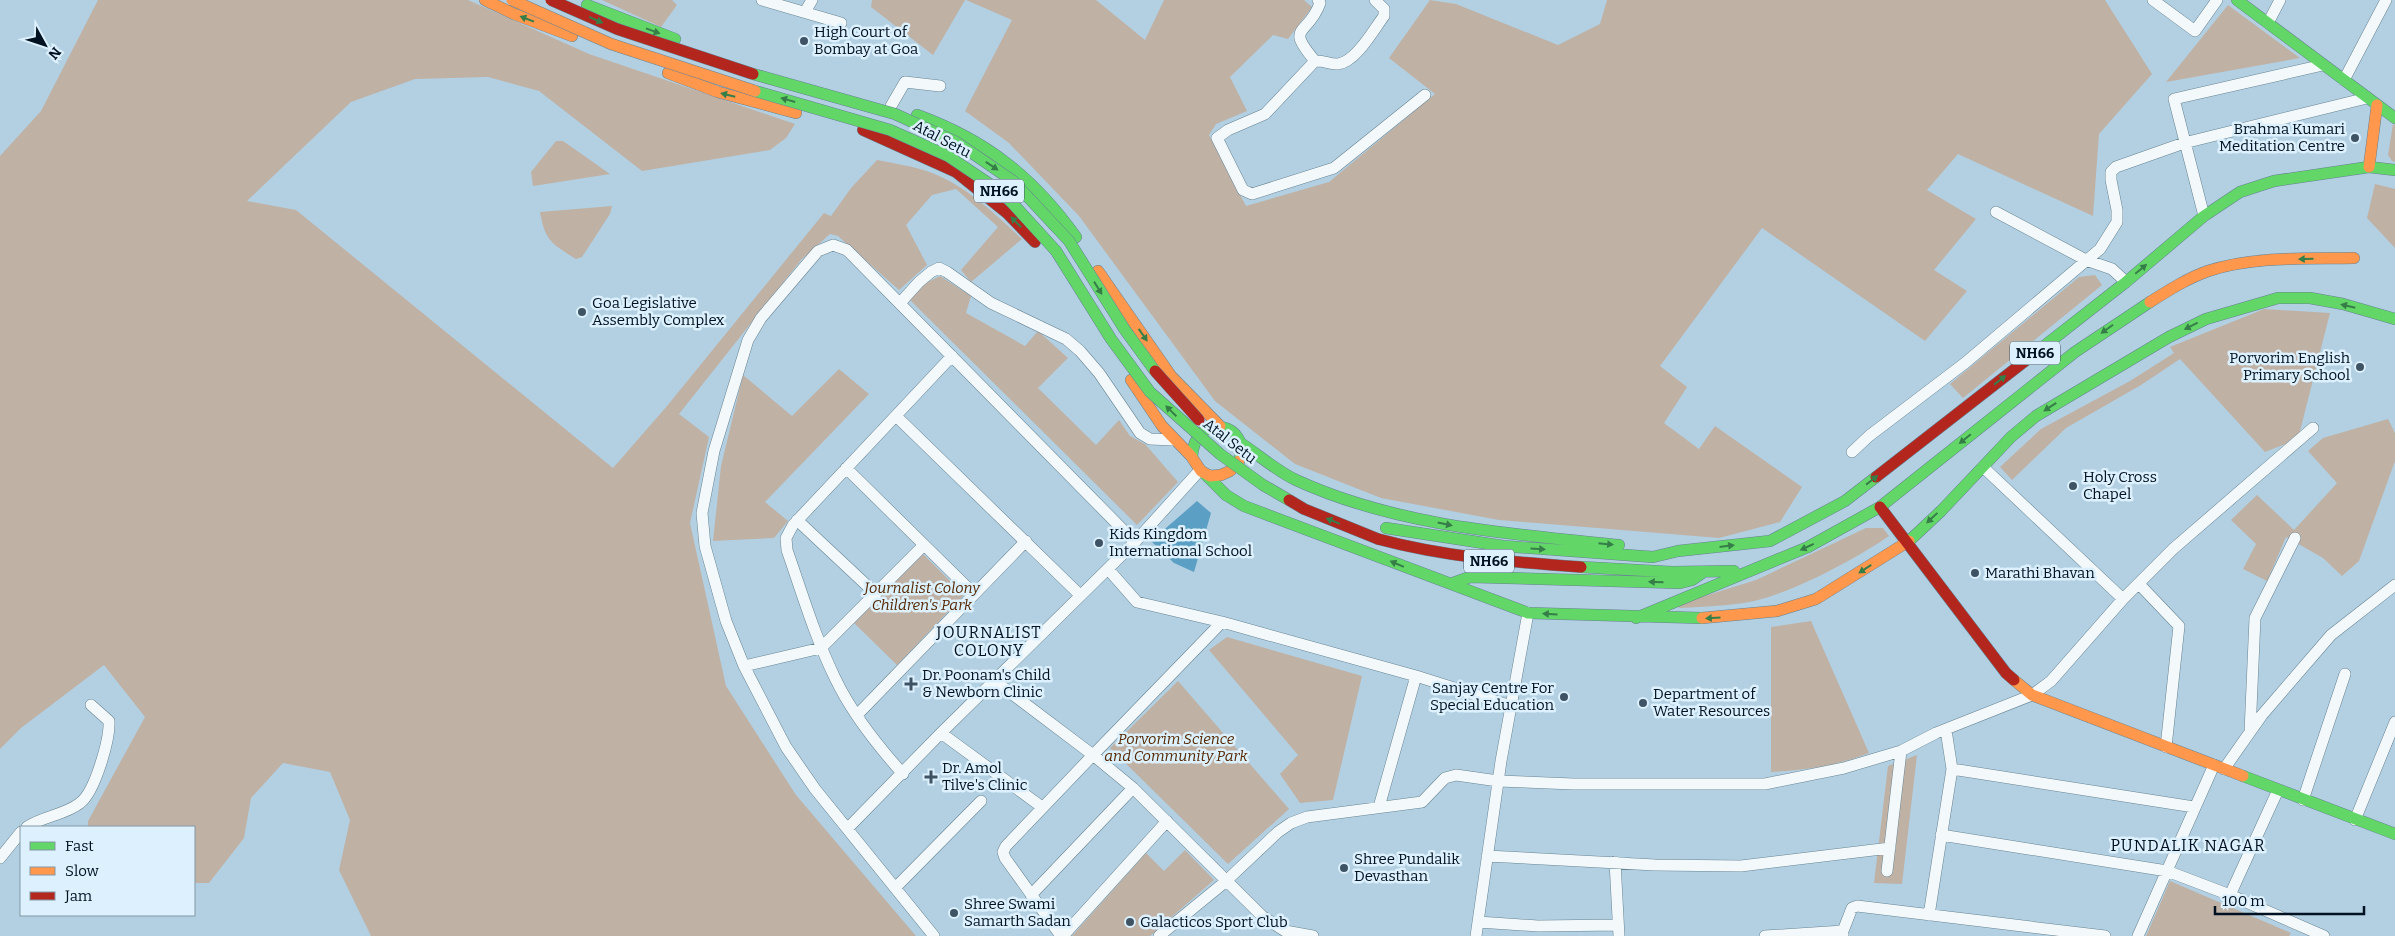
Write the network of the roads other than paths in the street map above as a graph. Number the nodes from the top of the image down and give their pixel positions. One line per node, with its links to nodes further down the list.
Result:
1 (485, 0): 40 (main road, one-way to 1)
2 (512, 0): 59 (main road, Atal Setu / NH66, one-way to 2, bridge)
3 (551, 0): 48 (main road, Atal Setu / NH66, one-way to 48, bridge)
4 (575, 0): 24 (main road, one-way to 24)
5 (762, 0): 14 (street)
6 (812, 0): 14 (street)
7 (1318, 0): 17 (street)
8 (1375, 0): 17 (street)
9 (2153, 0): 10 (street)
10 (2216, 0)
11 (2237, 0): 16 (main road)
12 (2280, 0): 16 (street)
13 (2386, 0): 19 (street)
14 (805, 12): 15 (street)
15 (841, 23)
16 (2268, 23): 18 (main road)
17 (1315, 61): 21 (street)
18 (2323, 65): 19 (main road); 26 (street)
19 (2344, 80): 22 (main road)
20 (940, 86): 24 (street)
21 (1425, 95)
22 (2367, 98): 23 (main road); 26 (street)
23 (2377, 105): 25 (main road); 27 (main road)
24 (891, 106): 38 (main road, one-way to 38)
25 (2395, 118)
26 (2184, 143): 30 (street); 32 (street)
27 (2369, 167): 28 (main road, NH66); 30 (main road, NH66)
28 (2395, 170)
29 (1996, 212): 32 (street)
30 (2204, 216): 33 (main road, NH66, one-way to 30)
31 (2354, 258): 47 (main road, one-way to 47)
32 (2086, 260): 33 (street); 42 (street)
33 (2126, 282): 56 (main road, NH66, one-way to 33)
34 (900, 303): 36 (street); 40 (street); 71 (street)
35 (2395, 319): 44 (main road, one-way to 44)
36 (952, 356): 37 (street); 53 (street)
37 (896, 416): 45 (street); 52 (street)
38 (1220, 426): 41 (main road); 43 (main road)
39 (2313, 428): 61 (street)
40 (1173, 440): 43 (main road)
41 (1239, 442): 46 (main road); 56 (main road, one-way to 56)
42 (1852, 452)
43 (1192, 456): 46 (main road)
44 (1982, 467): 54 (main road, one-way to 54); 66 (street)
45 (846, 468): 49 (street); 55 (street)
46 (1202, 472): 53 (street); 60 (main road, one-way to 46)
47 (1880, 507): 54 (main road); 58 (main road, NH66, one-way to 58)
48 (1344, 511)
49 (797, 520): 63 (street); 70 (street)
50 (1382, 526): 56 (main road, NH66, one-way to 56)
51 (2295, 538): 81 (street)
52 (1026, 541): 64 (street); 65 (street)
53 (1135, 542): 57 (street)
54 (1906, 543): 68 (main road, one-way to 68); 75 (main road)
55 (924, 544): 63 (street); 64 (street)
56 (1678, 551)
57 (1108, 569): 65 (street); 69 (street)
58 (1753, 569): 59 (main road, NH66); 68 (main road)
59 (1702, 573): 60 (main road, one-way to 60)
60 (1453, 583): 67 (main road)
61 (2139, 584): 66 (street); 83 (street)
62 (2395, 585): 81 (street)
63 (876, 594): 70 (street)
64 (974, 594): 78 (street)
65 (1080, 596): 74 (street)
66 (2123, 599): 75 (street)
67 (1528, 613): 68 (main road, one-way to 67); 77 (street)
68 (1636, 618)
69 (1222, 622): 73 (street); 85 (street)
70 (822, 648): 71 (street); 78 (street)
71 (744, 666): 100 (street)
72 (2345, 674): 92 (street)
73 (1416, 676): 77 (street); 95 (street)
74 (995, 681): 82 (street); 85 (street)
75 (2032, 695): 80 (street); 83 (main road)
76 (91, 705): 99 (street)
77 (1512, 706): 89 (street)
78 (857, 715): 88 (street)
79 (2395, 722): 97 (street)
80 (1946, 730): 84 (street); 87 (street)
81 (2250, 732): 86 (street)
82 (941, 733): 88 (street); 94 (street)
83 (2166, 747): 86 (main road)
84 (1901, 751): 89 (street); 104 (street)
85 (1092, 755): 90 (street); 94 (street)
86 (2219, 767): 91 (main road); 96 (street)
87 (1952, 769): 96 (street); 103 (street)
88 (903, 774): 100 (street)
89 (1498, 781): 95 (street); 105 (street)
90 (1133, 788): 98 (street); 112 (street)
91 (2278, 790): 92 (main road); 113 (street)
92 (2303, 800): 97 (main road)
93 (981, 801): 111 (street)
94 (1042, 807): 112 (street)
95 (1379, 807): 110 (street)
96 (2194, 808): 109 (street)
97 (2355, 820): 102 (main road)
98 (1167, 821): 110 (street); 121 (street)
99 (29, 826)
100 (848, 828): 111 (street)
101 (20, 833): 106 (street)
102 (2395, 834)
103 (1941, 835): 109 (street); 114 (street)
104 (1890, 848): 107 (street); 108 (street)
105 (1487, 856): 107 (street); 115 (street)
106 (0, 858)
107 (1615, 862): 117 (street)
108 (1887, 871)
109 (2167, 871): 113 (street); 127 (street)
110 (1225, 882): 122 (street); 123 (street)
111 (896, 887): 120 (street)
112 (1031, 895): 121 (street)
113 (2230, 895): 118 (street)
114 (1929, 915): 119 (street); 126 (street)
115 (1478, 922): 116 (street); 124 (street)
116 (1538, 931): 117 (street)
117 (1618, 931)
118 (2298, 931): 128 (street)
119 (1843, 933): 125 (street)
120 (934, 936)
121 (1062, 936)
122 (1159, 936)
123 (1313, 936)
124 (1476, 936)
125 (1765, 936)
126 (2106, 936)
127 (2138, 936)
128 (2324, 936)

